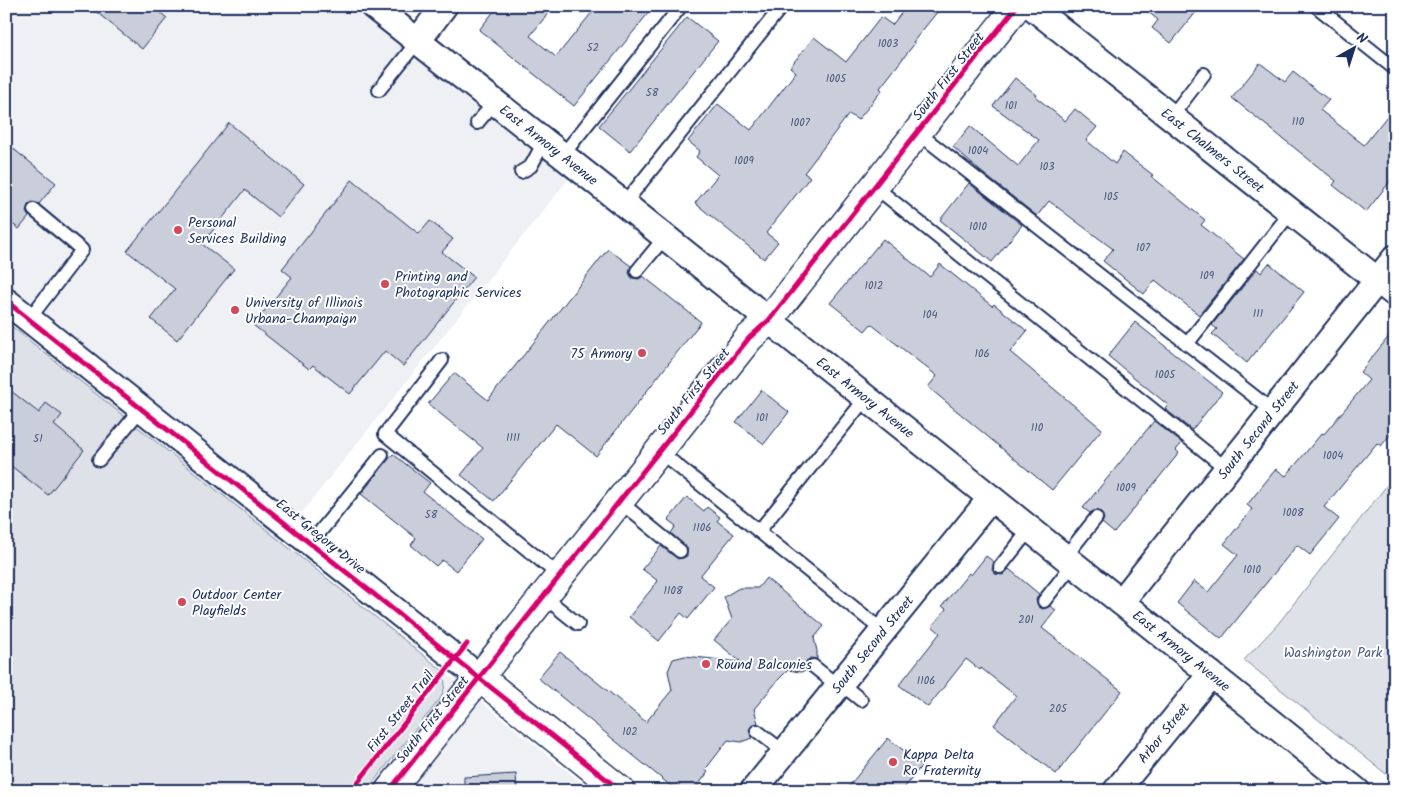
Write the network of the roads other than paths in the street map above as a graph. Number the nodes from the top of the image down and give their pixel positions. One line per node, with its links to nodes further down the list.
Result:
1 (373, 6): 8 (street, East Armory Avenue)
2 (444, 6): 8 (street)
3 (681, 6): 16 (lane)
4 (782, 6): 19 (lane)
5 (1017, 6): 15 (street, South First Street)
6 (1031, 6): 13 (street, East Chalmers Street)
7 (1316, 6): 9 (lane)
8 (417, 42): 11 (lane); 12 (street, East Armory Avenue)
9 (1395, 69)
10 (1204, 74): 13 (lane)
11 (379, 90)
12 (494, 103): 14 (lane); 16 (street, East Armory Avenue)
13 (1171, 117): 21 (street, East Chalmers Street)
14 (477, 123)
15 (918, 132): 18 (street, South First Street); 29 (lane)
16 (553, 149): 17 (lane); 19 (street, East Armory Avenue)
17 (520, 172)
18 (874, 186): 28 (street, South First Street); 37 (lane)
19 (624, 204): 22 (street, East Armory Avenue)
20 (34, 210): 27 (lane)
21 (1291, 212): 25 (street, East Chalmers Street); 29 (lane)
22 (668, 239): 24 (lane); 28 (street, East Armory Avenue)
23 (1395, 258): 25 (street, South Second Street)
24 (640, 273)
25 (1386, 287): 33 (street, South Second Street)
26 (6, 301): 27 (street, East Gregory Drive)
27 (29, 319): 32 (street, East Gregory Drive)
28 (768, 320): 31 (street, East Armory Avenue); 34 (street, South First Street)
29 (1187, 344): 33 (lane)
30 (442, 360): 47 (lane)
31 (866, 398): 38 (street, East Armory Avenue); 42 (lane)
32 (141, 409): 36 (lane); 43 (street, East Gregory Drive)
33 (1273, 411): 37 (street, South Second Street)
34 (659, 451): 39 (street, South First Street); 42 (lane)
35 (382, 454): 43 (lane)
36 (99, 460)
37 (1226, 470): 49 (street, South Second Street)
38 (991, 498): 41 (street, East Armory Avenue); 51 (street, South Second Street)
39 (619, 501): 44 (lane); 47 (street, South First Street)
40 (1096, 518): 45 (lane)
41 (1030, 529): 45 (street, East Armory Avenue); 46 (lane)
42 (759, 531): 51 (lane)
43 (311, 543): 54 (street, East Gregory Drive)
44 (680, 551)
45 (1069, 560): 48 (lane); 49 (street, East Armory Avenue)
46 (1000, 567)
47 (552, 586): 50 (lane); 54 (street, South First Street)
48 (1044, 601)
49 (1121, 602): 53 (street, East Armory Avenue)
50 (578, 624)
51 (883, 631): 55 (street, South Second Street)
52 (813, 666): 55 (lane)
53 (1211, 674): 62 (street, Arbor Street); 63 (street, East Armory Avenue)
54 (479, 678): 59 (street, South First Street); 60 (street, East Gregory Drive)
55 (839, 685): 56 (lane); 58 (street, South Second Street)
56 (861, 700)
57 (756, 733): 58 (lane)
58 (783, 754): 61 (street, South Second Street)
59 (389, 791)
60 (621, 791)
61 (753, 791)
62 (1116, 791)
63 (1357, 791)

